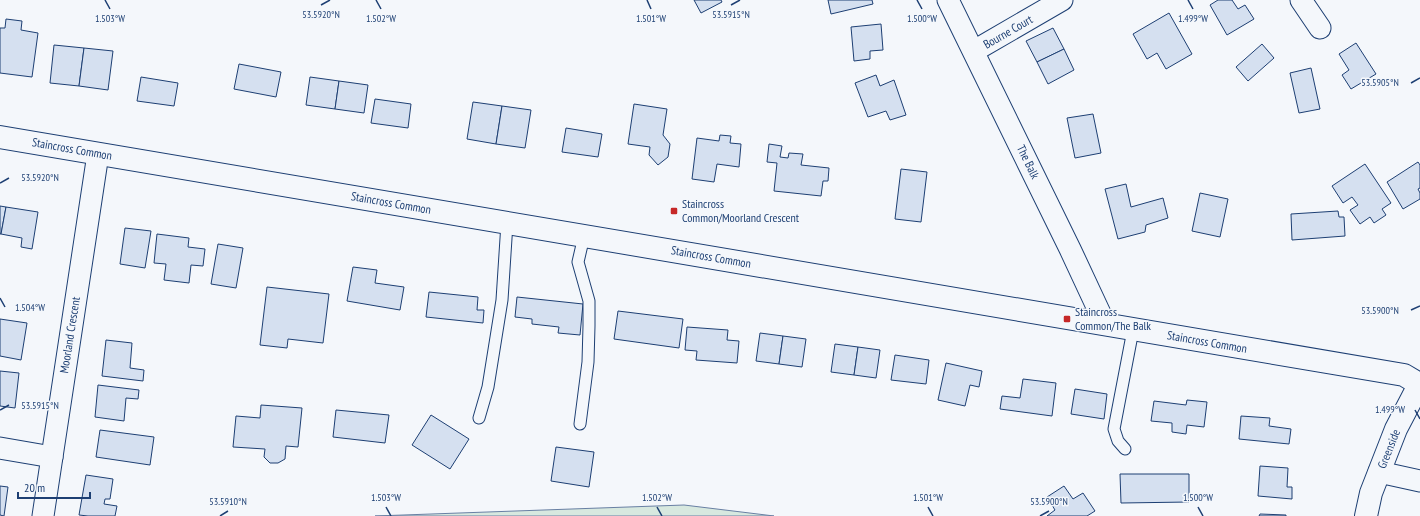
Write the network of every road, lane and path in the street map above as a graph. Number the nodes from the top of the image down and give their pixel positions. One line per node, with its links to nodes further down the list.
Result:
1 (948, 0): 5 (street, The Balk)
2 (1062, 0): 5 (street, Bourne Court)
3 (1301, 0): 4 (street)
4 (1320, 28)
5 (974, 51): 10 (street, The Balk)
6 (0, 137): 7 (street, Staincross Common)
7 (98, 154): 8 (street, Staincross Common); 17 (street, Moorland Crescent)
8 (507, 223): 9 (street, Staincross Common); 13 (lane)
9 (584, 236): 10 (street, Staincross Common); 14 (lane)
10 (1105, 324): 11 (street, Staincross Common)
11 (1133, 330): 12 (street, Staincross Common); 16 (lane)
12 (1419, 384): 18 (street, Greenside)
13 (479, 418)
14 (580, 424)
15 (0, 448): 17 (street)
16 (1125, 449)
17 (52, 457): 20 (street, Moorland Crescent)
18 (1379, 472): 19 (street); 21 (street, Greenside)
19 (1420, 481)
20 (43, 516)
21 (1366, 516)

